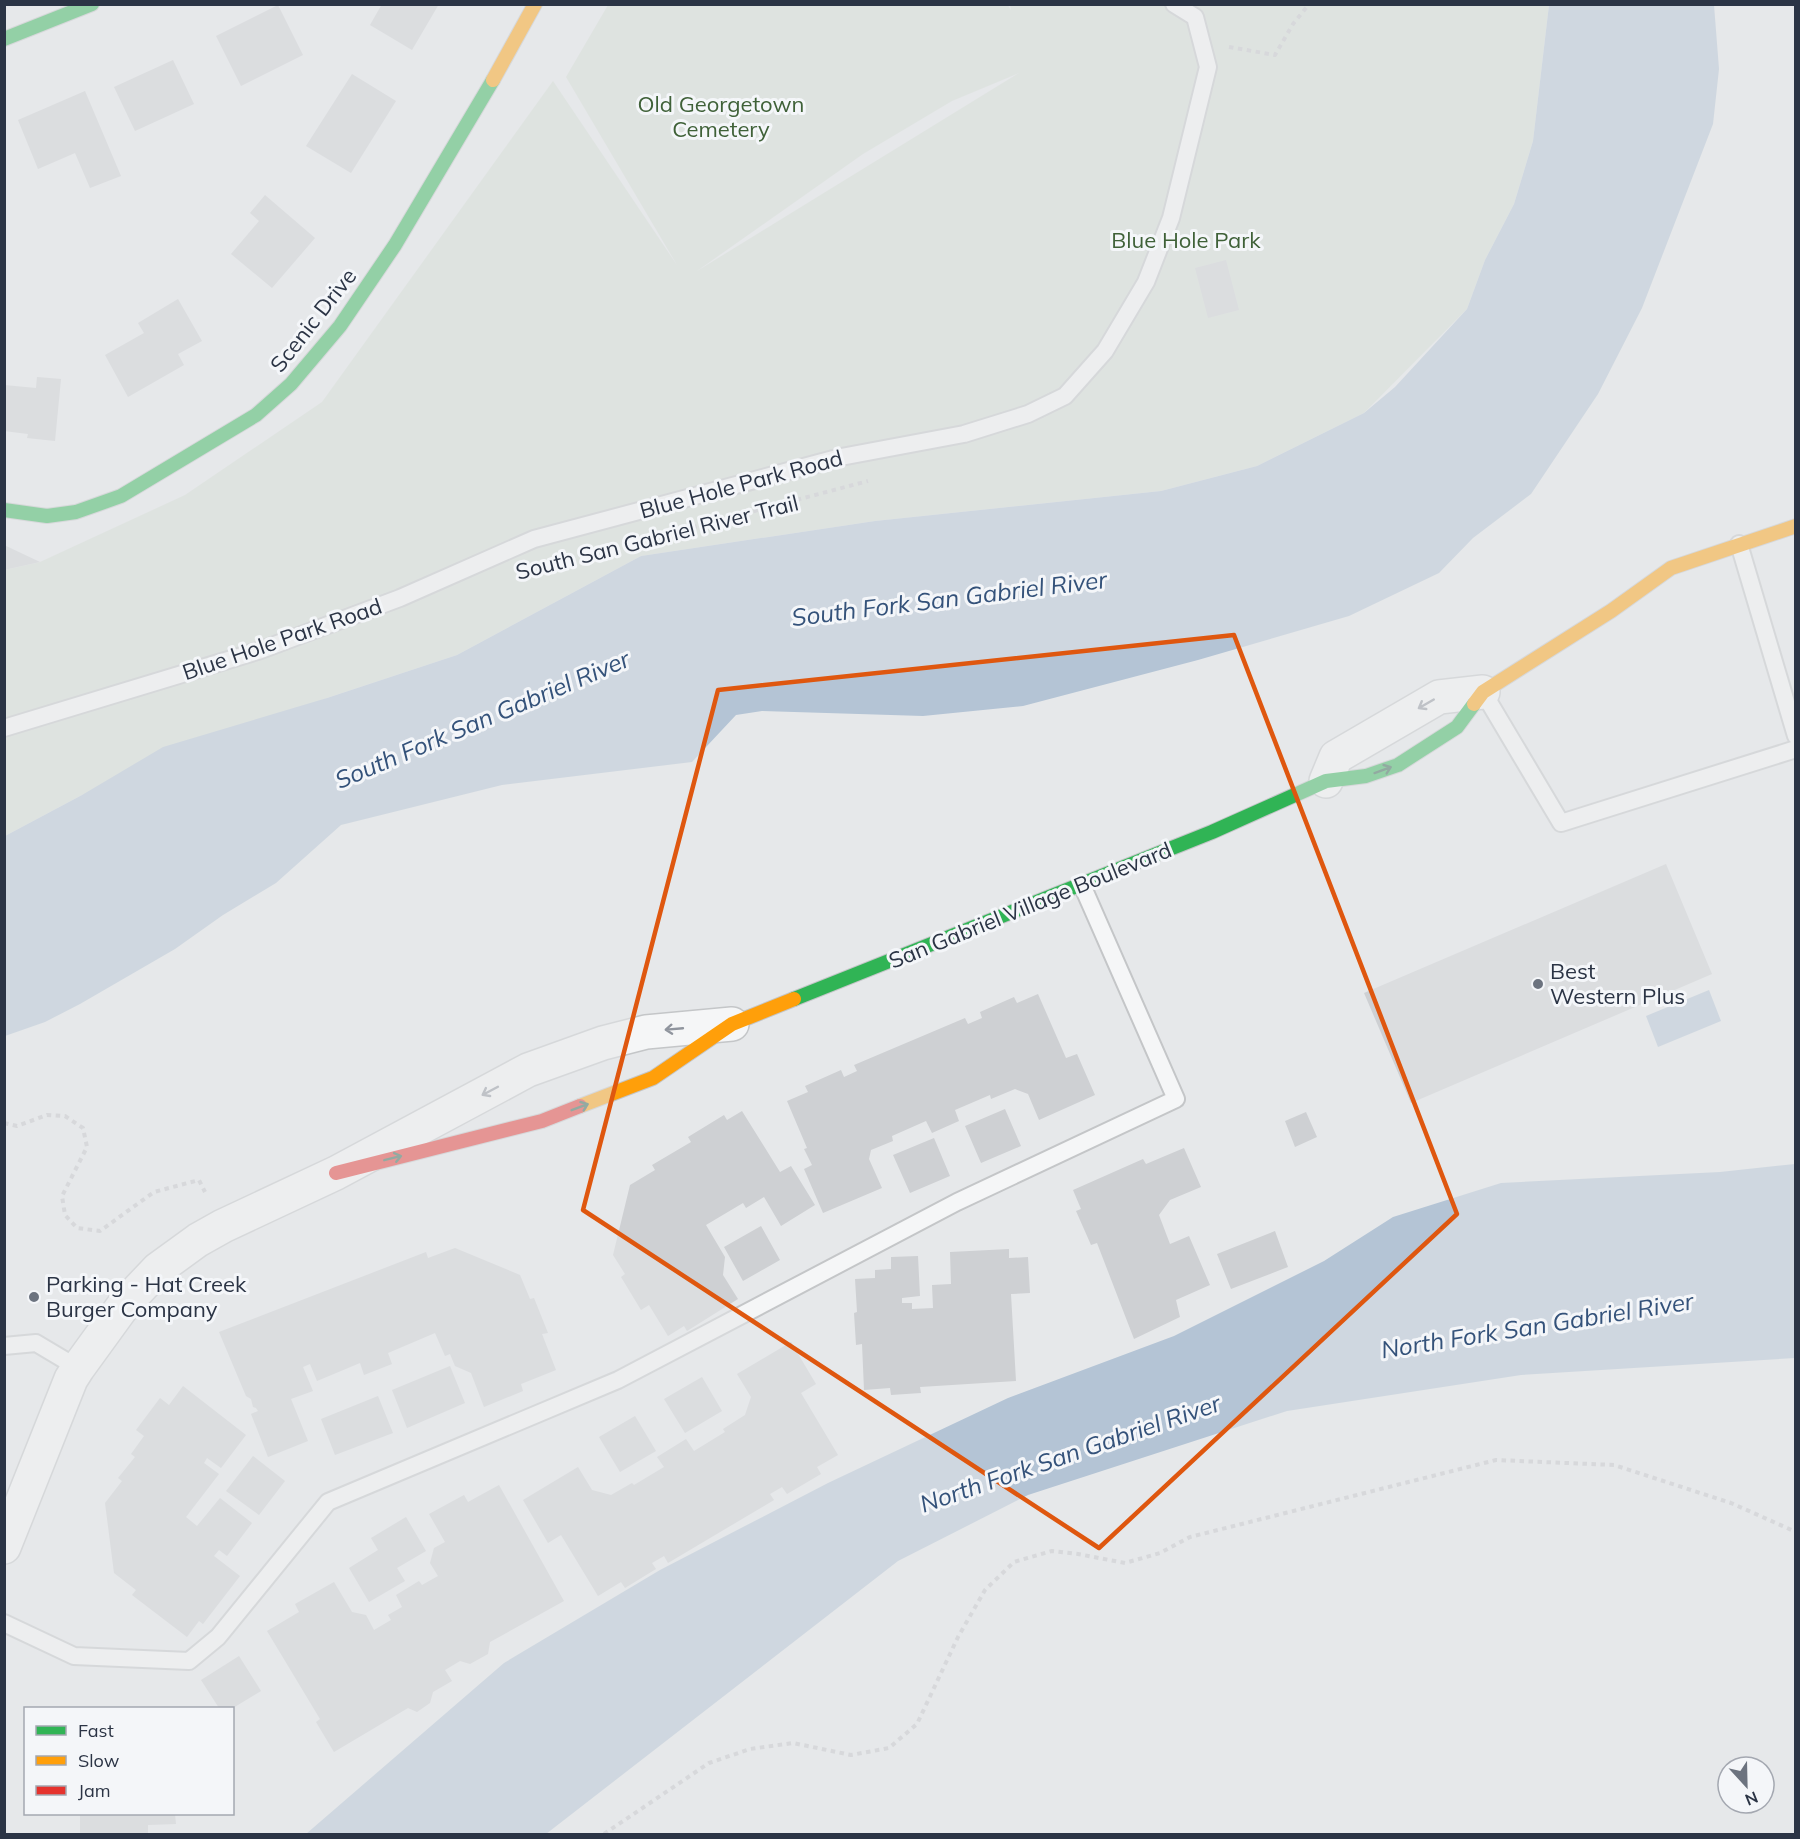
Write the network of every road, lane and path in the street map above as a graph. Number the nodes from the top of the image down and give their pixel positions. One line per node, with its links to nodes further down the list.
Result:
1 (92, 4): 5 (street)
2 (535, 4): 8 (street, Scenic Drive)
3 (1174, 4): 6 (lane, Blue Hole Park Road)
4 (1309, 4): 6 (path)
5 (4, 39)
6 (1201, 43): 13 (lane, Blue Hole Park Road)
7 (878, 478): 10 (path, South San Gabriel River Trail)
8 (4, 510)
9 (1796, 526): 11 (street, San Gabriel Village Boulevard)
10 (668, 533)
11 (1739, 544): 12 (street, San Gabriel Village Boulevard); 14 (lane)
12 (1483, 692): 15 (lane); 16 (street, San Gabriel Village Boulevard)
13 (4, 728)
14 (1796, 736)
15 (1796, 749)
16 (1326, 781): 17 (street, San Gabriel Village Boulevard)
17 (1082, 885): 18 (street, San Gabriel Village Boulevard); 27 (lane)
18 (732, 1024): 20 (street, San Gabriel Village Boulevard, one-way to 18); 20 (street, San Gabriel Village Boulevard, one-way to 20)
19 (4, 1123): 21 (path)
20 (336, 1173): 24 (street, San Gabriel Village Boulevard)
21 (205, 1192)
22 (11, 1345): 23 (lane); 24 (lane)
23 (4, 1357)
24 (78, 1368): 26 (street, San Gabriel Village Boulevard)
25 (1796, 1532): 28 (path)
26 (4, 1547)
27 (4, 1623)
28 (604, 1834)

